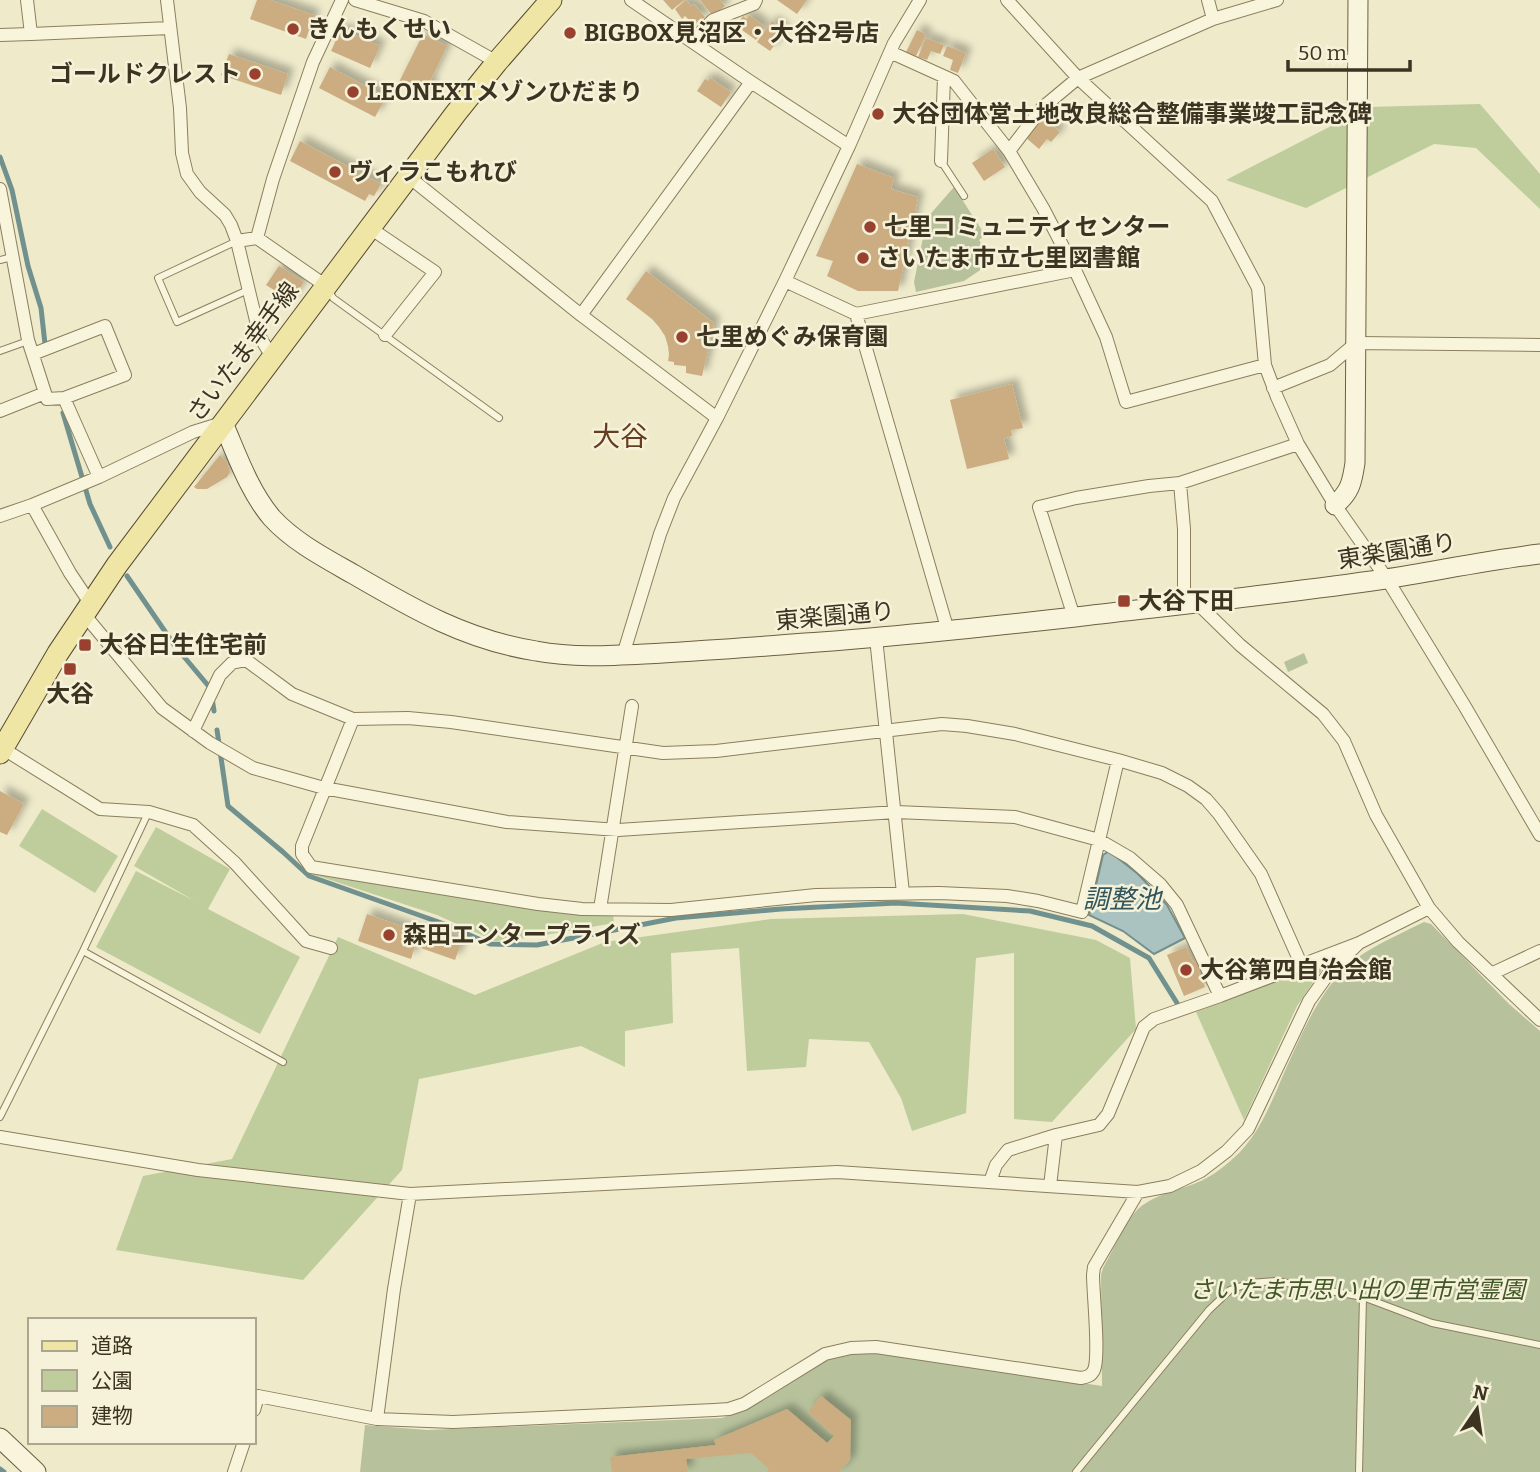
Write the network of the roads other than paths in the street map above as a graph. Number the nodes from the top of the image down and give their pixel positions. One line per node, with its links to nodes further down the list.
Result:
1 (27, 0): 15 (street)
2 (167, 0): 14 (street)
3 (342, 0): 30 (street)
4 (355, 0): 19 (street)
5 (551, 0): 19 (main road, さいたま幸手線)
6 (755, 0): 17 (street)
7 (920, 0): 18 (street)
8 (1007, 0): 21 (street)
9 (1208, 0): 13 (street)
10 (1277, 0): 13 (street)
11 (1358, 0): 41 (street)
12 (636, 1): 17 (street)
13 (1213, 19): 21 (street)
14 (170, 28): 15 (street); 31 (street)
15 (31, 34): 16 (street)
16 (0, 35)
17 (692, 41): 22 (street)
18 (890, 52): 20 (street); 23 (street)
19 (497, 62): 26 (main road, さいたま幸手線)
20 (944, 77): 24 (street); 25 (street)
21 (1078, 78): 24 (street); 46 (street)
22 (751, 82): 23 (street); 38 (street)
23 (849, 146): 34 (street)
24 (1009, 151): 33 (street)
25 (941, 161): 28 (lane)
26 (409, 177): 29 (main road, さいたま幸手線); 38 (street)
27 (0, 189): 32 (street)
28 (964, 196)
29 (370, 228): 35 (main road, さいたま幸手線); 39 (street)
30 (257, 238): 31 (street); 35 (street)
31 (237, 241): 36 (street); 36 (lane)
32 (6, 258): 40 (street)
33 (1075, 270): 37 (street); 46 (street)
34 (785, 281): 37 (street); 52 (street)
35 (327, 286): 39 (lane); 45 (main road, さいたま幸手線)
36 (248, 290): 45 (street)
37 (856, 314): 65 (street)
38 (581, 315): 52 (street)
39 (384, 335): 51 (lane)
40 (28, 340): 43 (lane); 44 (street)
41 (1356, 343): 42 (street); 47 (street); 58 (street)
42 (1540, 345)
43 (0, 351)
44 (33, 354): 48 (street); 49 (street)
45 (272, 356): 53 (main road, さいたま幸手線)
46 (1265, 365): 47 (street)
47 (1273, 388): 54 (street)
48 (45, 393): 49 (street); 50 (street)
49 (64, 398): 55 (street)
50 (0, 411)
51 (499, 418)
52 (717, 418): 67 (street)
53 (223, 423): 55 (street); 63 (main road, さいたま幸手線); 67 (street, 東楽園通り)
54 (1298, 444): 56 (street); 58 (street)
55 (89, 481): 57 (street)
56 (1180, 483): 62 (street); 64 (street)
57 (32, 505): 59 (street); 63 (street)
58 (1335, 505): 61 (street)
59 (0, 516)
60 (1540, 554): 61 (street, 東楽園通り)
61 (1387, 579): 62 (street, 東楽園通り); 79 (street)
62 (1190, 604): 64 (street, 東楽園通り); 82 (street)
63 (87, 608): 70 (street); 73 (main road, さいたま幸手線)
64 (1074, 617): 65 (street, 東楽園通り)
65 (948, 631): 66 (street, 東楽園通り)
66 (876, 638): 67 (street, 東楽園通り); 71 (street)
67 (623, 655)
68 (632, 706): 72 (street)
69 (353, 719): 70 (street); 72 (street); 75 (street)
70 (193, 730): 75 (street)
71 (885, 732): 72 (street); 74 (street); 77 (street)
72 (625, 748): 78 (street)
73 (1, 750): 76 (street)
74 (1118, 760): 80 (street); 88 (street)
75 (324, 788): 78 (street); 83 (street)
76 (149, 812): 85 (street); 86 (lane)
77 (896, 812): 78 (street); 80 (street); 81 (street)
78 (612, 830): 83 (street)
79 (1540, 835)
80 (1099, 840): 81 (street); 90 (street)
81 (904, 893): 83 (street)
82 (1429, 908): 84 (street); 89 (street)
83 (600, 909)
84 (1360, 943): 88 (street); 98 (street)
85 (331, 948)
86 (83, 951): 92 (lane); 93 (lane)
87 (1540, 951): 89 (street)
88 (1301, 964): 90 (street)
89 (1493, 973): 91 (street)
90 (1220, 996): 94 (street)
91 (1540, 1020)
92 (283, 1062)
93 (0, 1117)
94 (1056, 1135): 96 (street); 97 (street)
95 (0, 1137): 99 (street)
96 (989, 1182): 97 (street); 99 (street)
97 (1050, 1186): 98 (street)
98 (1138, 1192): 103 (street)
99 (410, 1194): 103 (street)
100 (1363, 1297): 101 (lane); 108 (lane); 109 (lane)
101 (1540, 1346)
102 (256, 1403): 103 (street)
103 (377, 1419)
104 (0, 1438): 106 (street)
105 (243, 1444): 107 (street)
106 (36, 1472)
107 (234, 1472)
108 (1076, 1472)
109 (1359, 1472)

